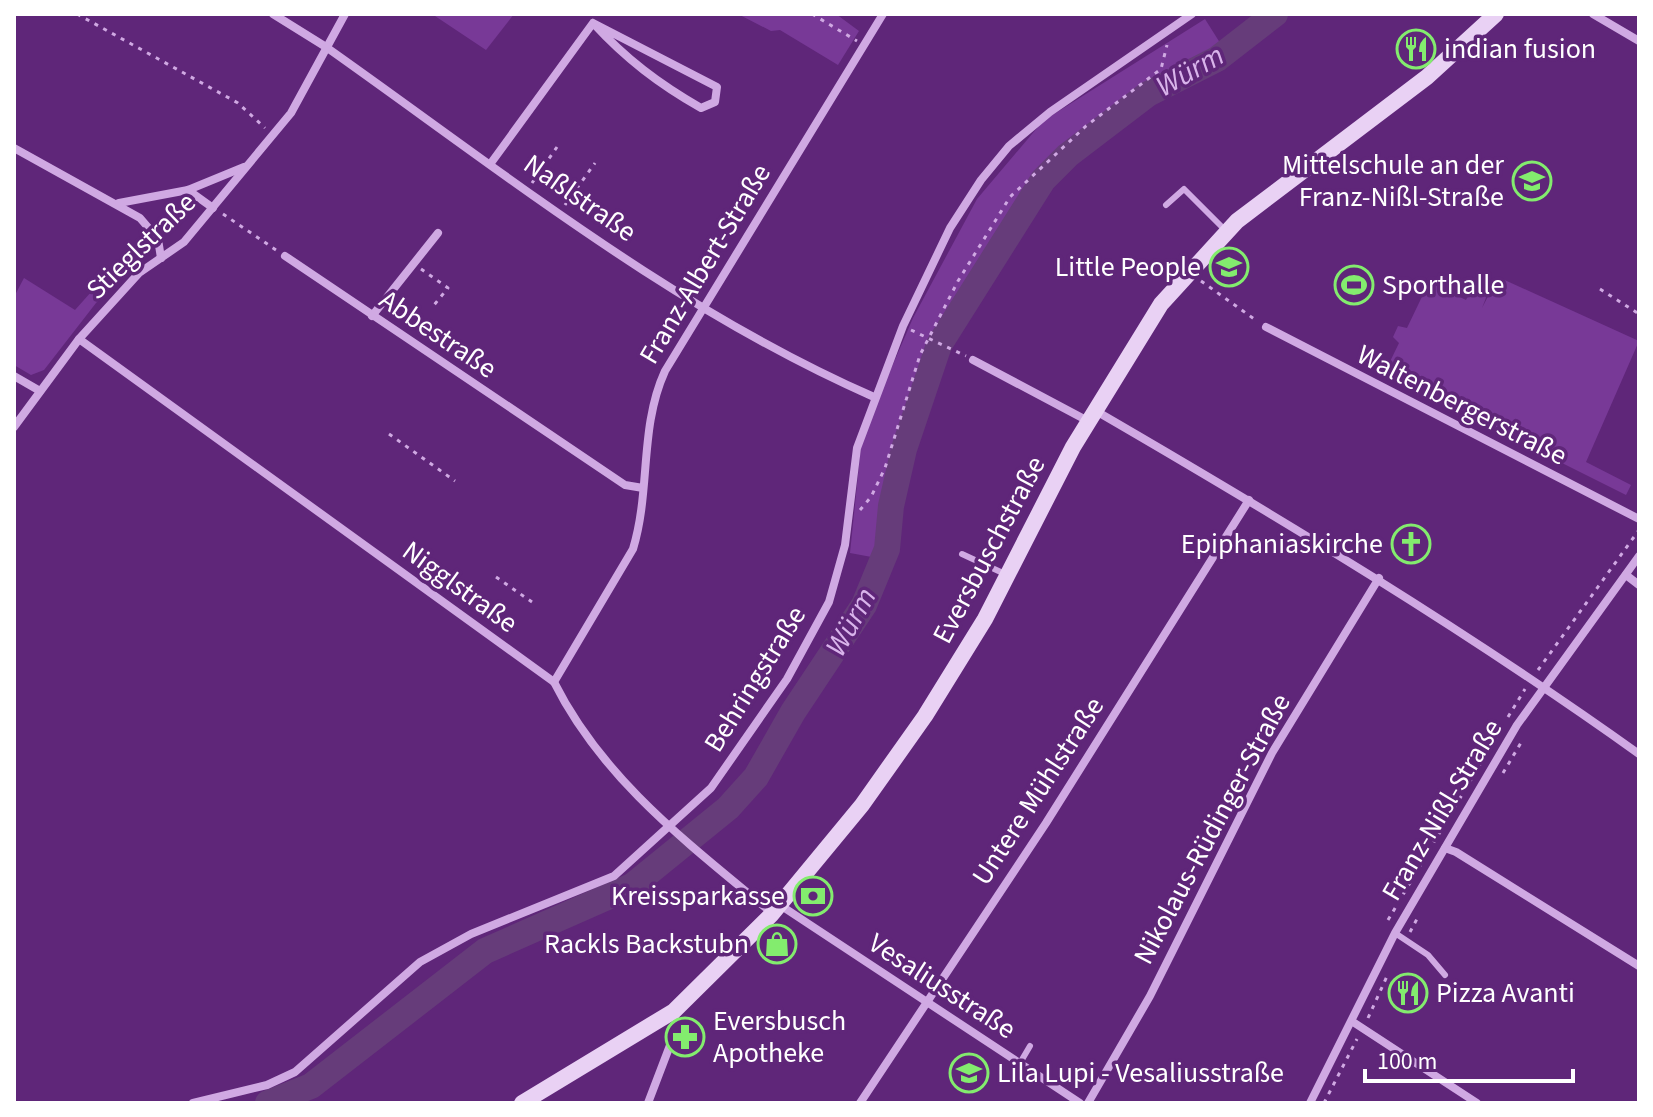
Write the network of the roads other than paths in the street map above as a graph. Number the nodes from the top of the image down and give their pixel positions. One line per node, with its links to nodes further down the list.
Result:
1 (273, 14): 9 (street, Naßlstraße)
2 (345, 14): 9 (street, Stieglstraße)
3 (883, 14): 21 (street, Franz-Albert-Straße)
4 (1192, 14): 28 (street, Behringstraße)
5 (1496, 14): 17 (main road, Eversbuschstraße)
6 (1593, 14): 8 (street)
7 (593, 23): 7 (street); 11 (street)
8 (1639, 41)
9 (326, 47): 11 (street, Naßlstraße); 12 (street, Stieglstraße)
10 (14, 148): 14 (street)
11 (491, 163): 21 (street, Naßlstraße)
12 (249, 164): 13 (street); 16 (street, Stieglstraße)
13 (188, 190): 14 (street); 16 (street)
14 (119, 204): 20 (street)
15 (1166, 205): 17 (lane)
16 (213, 208): 20 (street, Stieglstraße)
17 (1227, 232): 29 (main road, Eversbuschstraße)
18 (438, 233): 22 (street)
19 (285, 256): 22 (street, Abbestraße)
20 (161, 258): 24 (street, Stieglstraße)
21 (702, 309): 28 (street, Naßlstraße); 31 (street, Franz-Albert-Straße)
22 (372, 316): 31 (street, Abbestraße)
23 (1266, 327): 33 (street, Waltenbergerstraße)
24 (79, 339): 27 (street, Stieglstraße); 40 (street, Nigglstraße)
25 (973, 360): 29 (street)
26 (14, 376): 27 (street)
27 (40, 391): 30 (street, Stieglstraße)
28 (874, 397): 43 (street, Behringstraße)
29 (1091, 416): 32 (street); 37 (main road, Eversbuschstraße)
30 (14, 427)
31 (643, 488): 40 (street, Franz-Albert-Straße)
32 (1249, 500): 38 (street); 49 (street, Untere Mühlstraße)
33 (1639, 519)
34 (962, 554): 37 (lane)
35 (1639, 556): 36 (street, Franz-Nißl-Straße)
36 (1626, 575): 39 (street); 41 (street, Franz-Nißl-Straße)
37 (1008, 576): 45 (main road, Eversbuschstraße)
38 (1379, 578): 41 (street); 59 (street, Nikolaus-Rüdinger-Straße)
39 (1639, 585)
40 (554, 682): 43 (street, Nigglstraße)
41 (1544, 684): 42 (street); 44 (street, Franz-Nißl-Straße)
42 (1639, 754)
43 (673, 830): 45 (street, Nigglstraße); 54 (street, Behringstraße)
44 (1445, 848): 46 (street, Franz-Nißl-Straße); 47 (street)
45 (776, 909): 49 (street, Vesaliusstraße); 50 (main road, Eversbuschstraße)
46 (1395, 933): 48 (lane); 51 (street, Franz-Nißl-Straße)
47 (1639, 966)
48 (1445, 975)
49 (927, 1002): 53 (street, Vesaliusstraße); 57 (street, Untere Mühlstraße)
50 (674, 1011): 55 (main road, Eversbuschstraße); 56 (street)
51 (1353, 1022): 60 (street, Franz-Nißl-Straße); 61 (street)
52 (1030, 1046): 53 (lane)
53 (1020, 1063): 58 (street, Vesaliusstraße)
54 (193, 1103)
55 (522, 1103)
56 (648, 1103)
57 (860, 1103)
58 (1080, 1103)
59 (1088, 1103)
60 (1310, 1103)
61 (1477, 1103)

